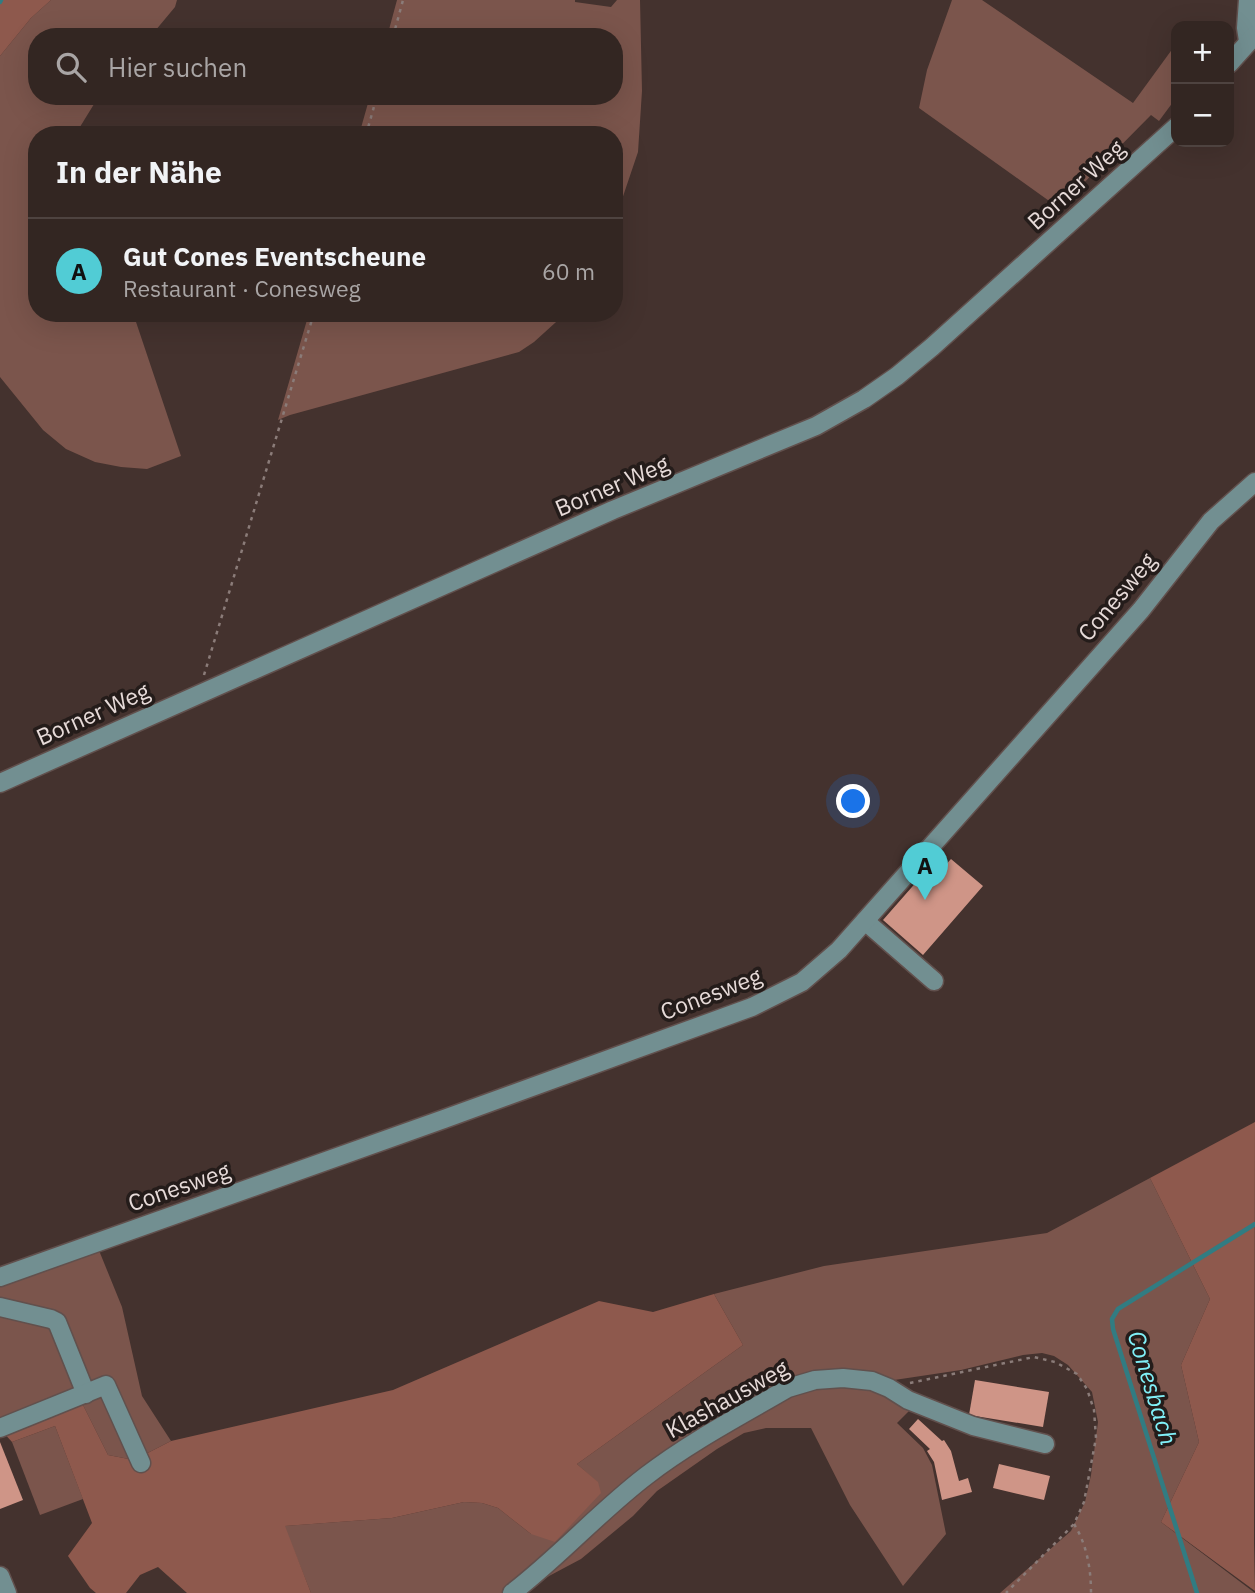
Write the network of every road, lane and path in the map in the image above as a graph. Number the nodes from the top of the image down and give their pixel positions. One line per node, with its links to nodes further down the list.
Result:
1 (403, 0): 3 (path)
2 (1248, 0): 4 (street)
3 (395, 28)
4 (1251, 38): 5 (street)
5 (1234, 58)
6 (374, 105): 7 (path)
7 (369, 126)
8 (1171, 132): 11 (street, Borner Weg)
9 (311, 322): 11 (path)
10 (1255, 482): 13 (street, Conesweg)
11 (198, 695): 12 (street, Borner Weg)
12 (0, 783)
13 (865, 921): 14 (street); 15 (street, Conesweg)
14 (934, 981)
15 (0, 1277)
16 (0, 1307): 18 (street)
17 (889, 1388): 20 (street, Klashausweg); 22 (path); 25 (street, Klashausweg)
18 (86, 1394): 19 (street); 21 (street)
19 (0, 1427)
20 (1045, 1444)
21 (141, 1463)
22 (1073, 1524): 26 (path); 27 (path)
23 (0, 1576): 24 (street)
24 (7, 1593)
25 (512, 1593)
26 (1006, 1593)
27 (1091, 1593)

